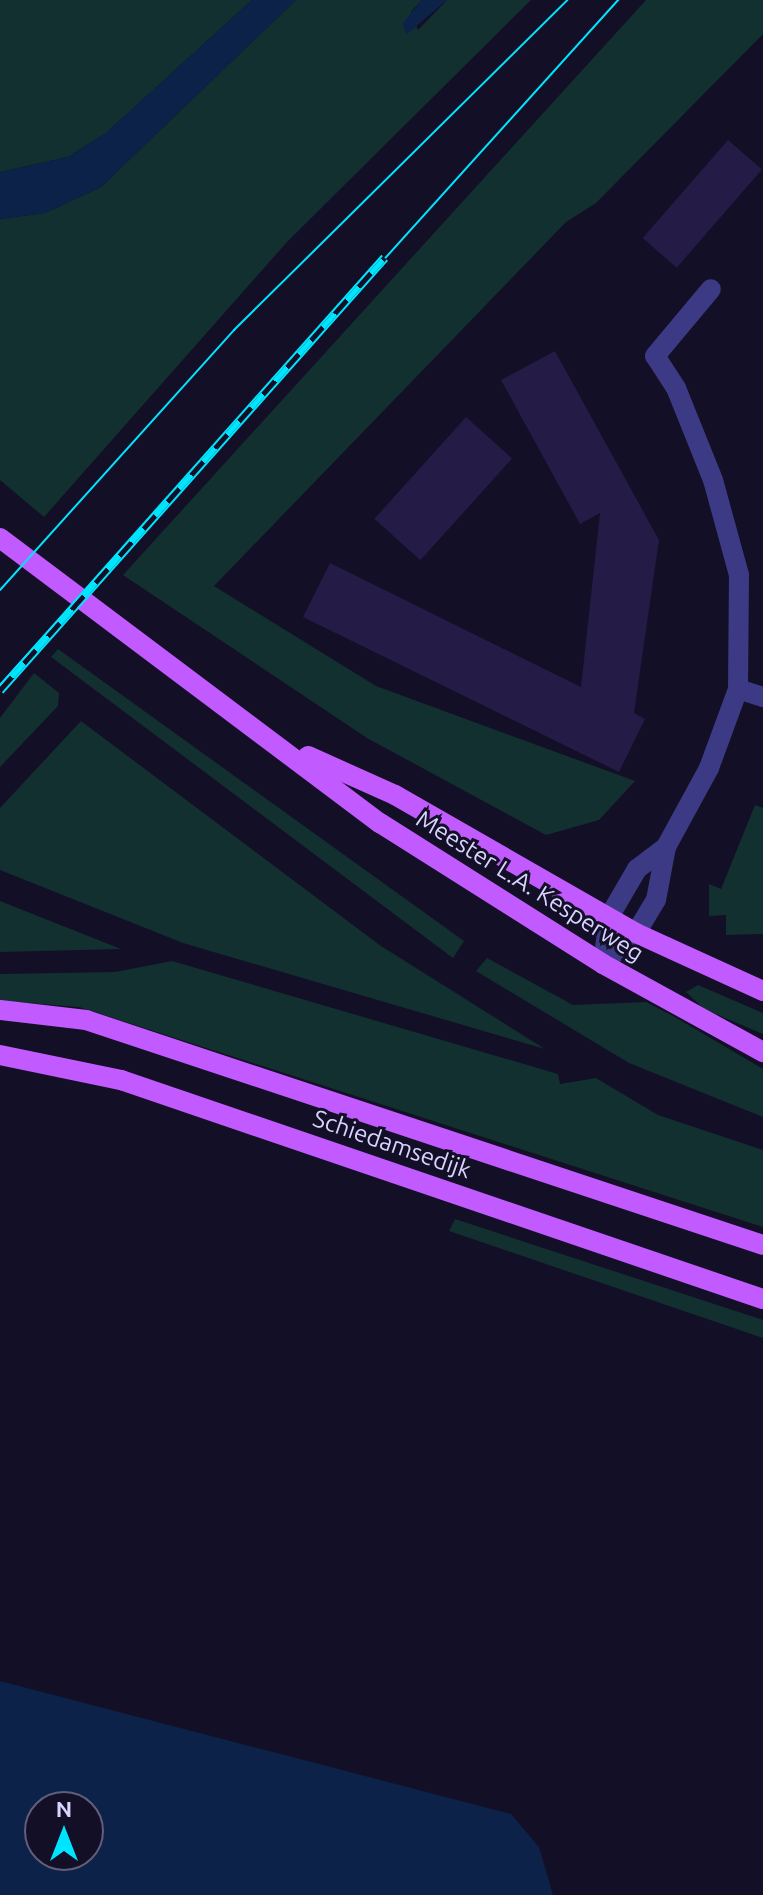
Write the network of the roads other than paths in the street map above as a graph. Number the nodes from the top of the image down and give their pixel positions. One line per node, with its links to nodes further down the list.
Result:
1 (711, 289): 3 (street)
2 (0, 538): 5 (main road, Meester L.A. Kesperweg)
3 (738, 689): 4 (street); 6 (street)
4 (763, 697)
5 (283, 745): 7 (main road, Meester L.A. Kesperweg); 9 (main road, Meester L.A. Kesperweg)
6 (666, 847): 7 (street); 8 (street)
7 (609, 917): 8 (main road, Meester L.A. Kesperweg); 9 (street)
8 (636, 933): 9 (street); 10 (main road, Meester L.A. Kesperweg)
9 (603, 964): 12 (main road, Meester L.A. Kesperweg)
10 (763, 991)
11 (0, 1010): 14 (main road, Schiedamsedijk)
12 (763, 1052)
13 (0, 1055): 15 (main road, Schiedamsedijk)
14 (763, 1245)
15 (763, 1299)

